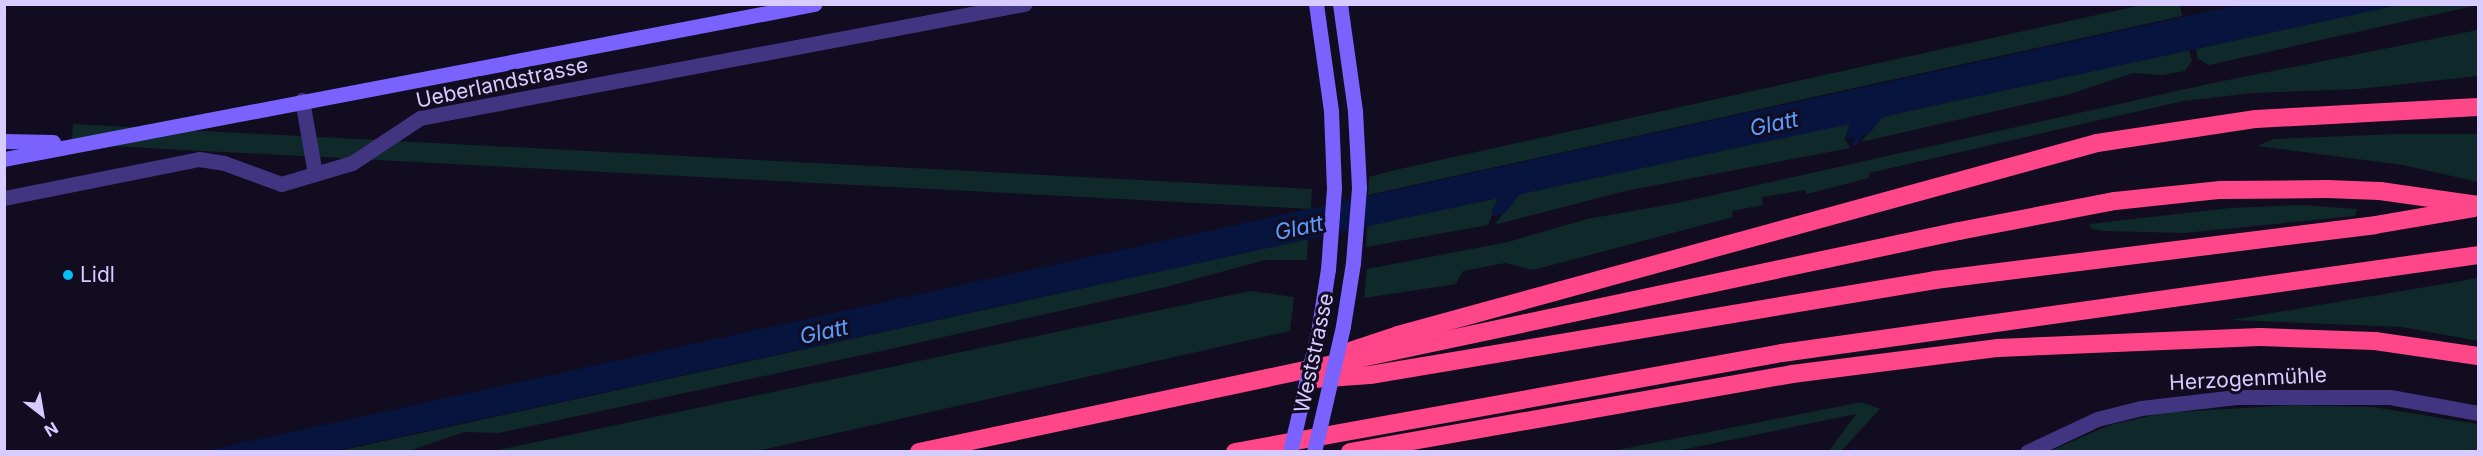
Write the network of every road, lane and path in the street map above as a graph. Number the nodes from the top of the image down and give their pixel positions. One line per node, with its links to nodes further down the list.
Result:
1 (814, 4): 5 (main road, Ueberlandstrasse)
2 (1024, 4): 10 (street, Ueberlandstrasse)
3 (1316, 4): 20 (main road, Weststrasse, bridge)
4 (1340, 4): 21 (main road, Weststrasse, bridge)
5 (302, 100): 8 (main road, Ueberlandstrasse); 10 (street)
6 (2478, 107): 15 (highway)
7 (4, 141): 8 (main road, Ueberlandstrasse)
8 (77, 143): 9 (main road, Ueberlandstrasse)
9 (4, 159)
10 (315, 174): 11 (street, Ueberlandstrasse)
11 (4, 198)
12 (2478, 206): 15 (highway); 16 (highway)
13 (2478, 255): 19 (highway)
14 (2478, 356): 22 (highway)
15 (1286, 374): 16 (highway)
16 (1231, 386): 18 (highway)
17 (2478, 413): 23 (street, Herzogenmühle)
18 (919, 452)
19 (1235, 452)
20 (1290, 452)
21 (1314, 452)
22 (1350, 452)
23 (2026, 452)

